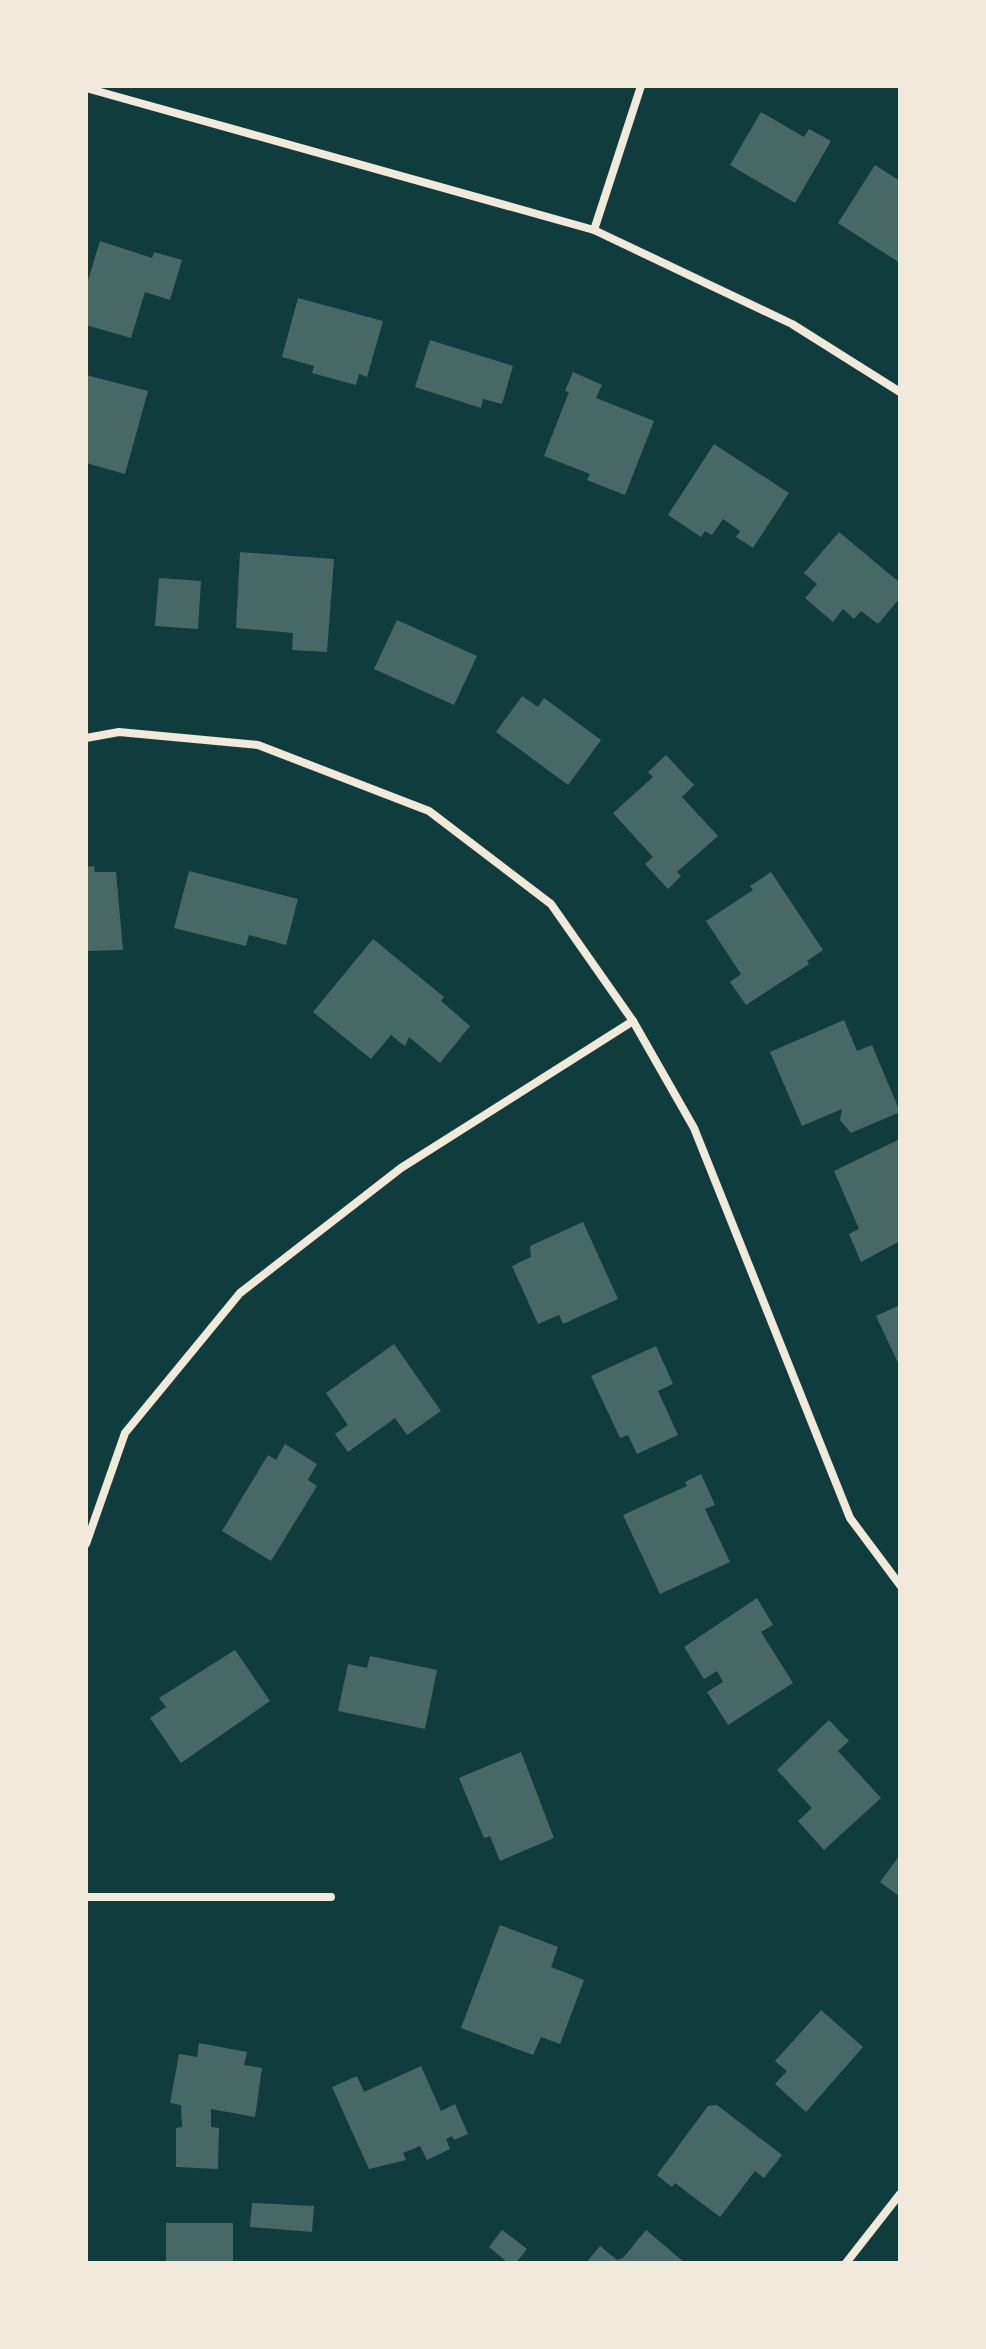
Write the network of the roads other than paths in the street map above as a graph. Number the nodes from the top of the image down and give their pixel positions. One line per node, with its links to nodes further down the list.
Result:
1 (641, 86): 3 (street)
2 (86, 88): 3 (street)
3 (594, 230): 4 (street)
4 (900, 392)
5 (86, 738): 6 (street)
6 (633, 1021): 7 (street); 8 (street)
7 (86, 1544)
8 (900, 1585)
9 (86, 1897): 10 (street)
10 (331, 1897)
11 (900, 2194): 12 (street)
12 (846, 2263)

